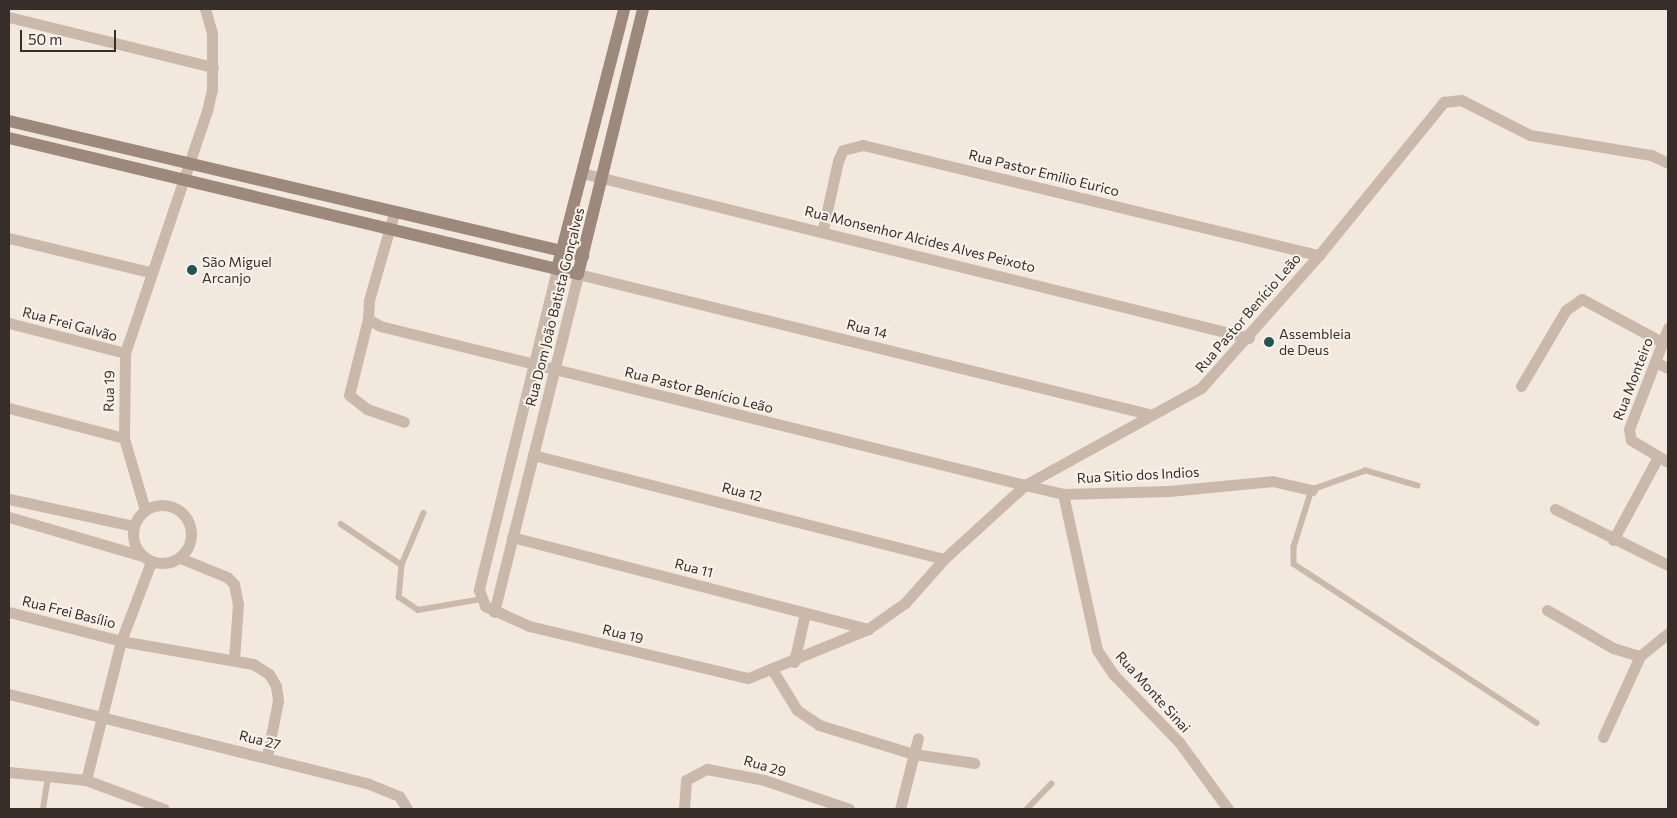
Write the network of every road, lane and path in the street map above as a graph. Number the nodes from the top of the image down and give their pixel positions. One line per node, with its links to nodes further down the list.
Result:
1 (205, 9): 5 (street)
2 (624, 9): 10 (street, Rua Dom João Batista Gonçalves)
3 (643, 9): 11 (street, Rua Dom João Batista Gonçalves)
4 (9, 17): 5 (street)
5 (213, 68): 9 (street)
6 (9, 121): 9 (street)
7 (9, 138): 12 (street)
8 (1668, 163): 18 (street, Rua Pastor Benício Leão)
9 (189, 165): 12 (street); 13 (street)
10 (582, 173): 11 (street, Rua Monsenhor Alcides Alves Peixoto); 17 (street, Rua Dom João Batista Gonçalves)
11 (603, 179): 15 (street, Rua Monsenhor Alcides Alves Peixoto); 19 (street, Rua Dom João Batista Gonçalves)
12 (183, 181): 14 (street); 21 (street, Rua 19)
13 (394, 213): 14 (street); 17 (street)
14 (388, 229): 20 (street); 23 (street)
15 (823, 229): 18 (street, Rua Pastor Emilio Eurico); 26 (street, Rua Monsenhor Alcides Alves Peixoto)
16 (9, 238): 21 (street)
17 (562, 252): 19 (street); 20 (street, Rua Dom João Batista Gonçalves)
18 (1319, 255): 26 (street, Rua Pastor Benício Leão)
19 (582, 256): 22 (street, Rua Dom João Batista Gonçalves)
20 (557, 269): 22 (street); 30 (street, Rua Dom João Batista Gonçalves)
21 (150, 272): 28 (street, Rua 19)
22 (578, 274): 32 (street, Rua Dom João Batista Gonçalves); 35 (street, Rua 14)
23 (368, 319): 30 (street, Rua Pastor Benício Leão); 36 (street)
24 (9, 323): 28 (street, Rua Frei Galvão)
25 (1668, 328): 27 (street, Rua Monteiro)
26 (1249, 338): 35 (street, Rua Pastor Benício Leão)
27 (1662, 342): 29 (street, Rua Monteiro); 33 (street)
28 (125, 353): 37 (street, Rua 19)
29 (1655, 362): 31 (street); 39 (street, Rua Monteiro)
30 (532, 363): 32 (street, Rua Pastor Benício Leão); 58 (street, Rua Dom João Batista Gonçalves)
31 (1668, 368)
32 (554, 370): 38 (street, Rua Dom João Batista Gonçalves); 40 (street, Rua Pastor Benício Leão)
33 (1521, 386)
34 (9, 408): 37 (street)
35 (1149, 414): 40 (street, Rua Pastor Benício Leão)
36 (404, 422)
37 (124, 438): 46 (street, Rua 19)
38 (533, 455): 51 (street, Rua Dom João Batista Gonçalves); 55 (street, Rua 12)
39 (1663, 460): 52 (street)
40 (1025, 485): 43 (street, Rua Sitio dos Indios); 55 (street, Rua Pastor Benício Leão)
41 (1418, 486): 42 (lane)
42 (1312, 490): 43 (street, Rua Sitio dos Indios); 72 (lane)
43 (1063, 494): 89 (street, Rua Monte Sinai)
44 (9, 499): 50 (street)
45 (1555, 509): 52 (street)
46 (145, 510): 50 (street); 53 (street)
47 (424, 513): 56 (lane)
48 (9, 517): 54 (street)
49 (341, 524): 56 (lane)
50 (134, 526): 54 (street)
51 (512, 537): 58 (street, Rua Dom João Batista Gonçalves); 61 (street, Rua 11)
52 (1613, 540): 57 (street)
53 (180, 558): 54 (street); 66 (street)
54 (146, 559): 64 (street)
55 (944, 559): 62 (street, Rua Pastor Benício Leão)
56 (402, 565): 58 (lane)
57 (1668, 565)
58 (487, 606): 69 (street, Rua 19)
59 (1547, 610): 65 (street)
60 (9, 612): 64 (street, Rua Frei Basílio)
61 (805, 613): 62 (street, Rua 11); 67 (street)
62 (868, 629): 67 (street, Rua Pastor Benício Leão)
63 (1668, 633): 65 (street)
64 (121, 641): 66 (street, Rua Frei Basílio); 71 (street)
65 (1640, 656): 73 (street)
66 (234, 660): 76 (street, Rua Frei Basílio)
67 (794, 662): 68 (street, Rua Pastor Benício Leão)
68 (773, 671): 69 (street, Rua Pastor Benício Leão); 75 (street)
69 (758, 676)
70 (9, 694): 71 (street, Rua 27)
71 (100, 717): 76 (street, Rua 27); 80 (street)
72 (1537, 723)
73 (1603, 737)
74 (918, 738): 75 (street)
75 (914, 754): 77 (street); 87 (street)
76 (267, 756): 82 (street, Rua 27)
77 (974, 763)
78 (9, 772): 79 (street)
79 (48, 777): 80 (street); 83 (lane)
80 (86, 780): 84 (street)
81 (1051, 784): 88 (lane)
82 (406, 808)
83 (43, 809)
84 (164, 809)
85 (684, 809): 86 (street, Rua 29)
86 (849, 809)
87 (900, 809)
88 (1027, 809)
89 (1228, 809)

